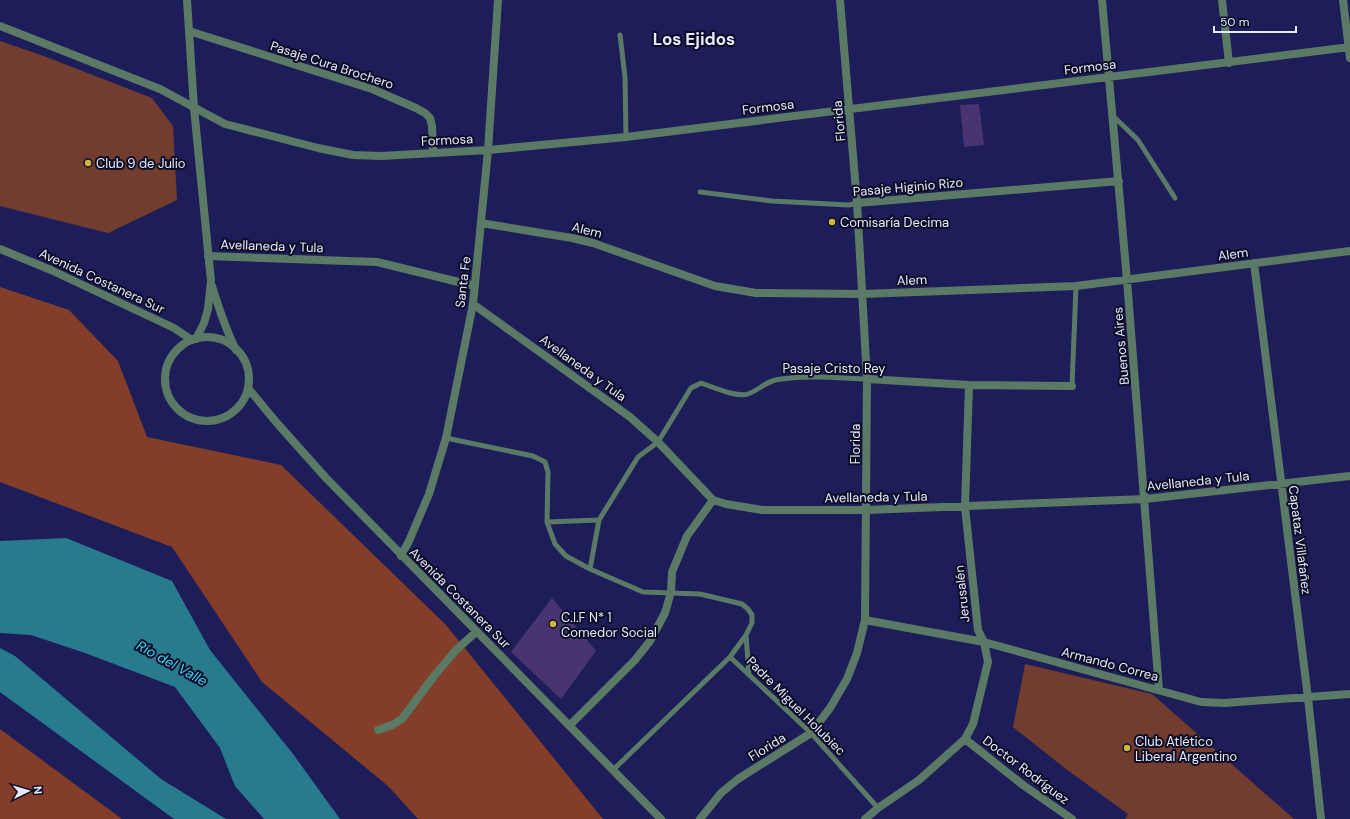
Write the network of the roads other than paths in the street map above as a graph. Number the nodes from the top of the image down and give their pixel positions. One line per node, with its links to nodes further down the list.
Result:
1 (187, 0): 8 (street)
2 (498, 0): 18 (street, Santa Fe)
3 (840, 0): 15 (street, Florida)
4 (1102, 0): 13 (street, Buenos Aires)
5 (1222, 0): 12 (street)
6 (1343, 0): 10 (street)
7 (0, 26): 14 (street, Formosa)
8 (189, 31): 14 (street); 19 (street, Pasaje Cura Brochero)
9 (620, 35): 17 (lane)
10 (1349, 47): 11 (street); 12 (street, Formosa)
11 (1350, 58)
12 (1229, 62): 13 (street, Formosa)
13 (1108, 77): 15 (street, Formosa); 16 (street, Buenos Aires)
14 (194, 108): 19 (street, Formosa); 27 (street)
15 (850, 109): 17 (street, Formosa); 23 (street, Florida)
16 (1112, 114): 20 (street, Buenos Aires); 22 (lane)
17 (626, 137): 18 (street, Formosa)
18 (488, 150): 19 (street, Formosa); 24 (street, Santa Fe)
19 (433, 153)
20 (1119, 181): 23 (street, Pasaje Higinio Rizo); 29 (street, Buenos Aires)
21 (700, 192): 23 (lane, Pasaje Higinio Rizo)
22 (1175, 198)
23 (857, 203): 33 (street, Florida)
24 (481, 223): 31 (street, Santa Fe); 33 (street, Alem)
25 (0, 249): 35 (street, Avenida Costanera Sur)
26 (1350, 251): 28 (street, Alem)
27 (208, 256): 30 (street); 31 (street, Avellaneda y Tula)
28 (1254, 263): 29 (street, Alem); 44 (street, Capataz Villafañez)
29 (1128, 280): 32 (street, Alem); 46 (street, Buenos Aires)
30 (211, 281): 35 (street); 36 (street)
31 (476, 286): 34 (street, Santa Fe)
32 (1076, 286): 33 (street, Alem); 39 (lane, Pasaje Cristo Rey)
33 (863, 294): 37 (street, Florida)
34 (473, 304): 41 (street, Santa Fe); 42 (street, Avellaneda y Tula)
35 (194, 339): 36 (street); 40 (street)
36 (236, 350): 40 (street)
37 (867, 379): 38 (street, Pasaje Cristo Rey); 42 (lane, Pasaje Cristo Rey); 48 (street, Florida)
38 (969, 385): 39 (street, Pasaje Cristo Rey); 47 (street, Jerusalén)
39 (1072, 386)
40 (248, 388): 51 (street, Avenida Costanera Sur)
41 (446, 438): 50 (lane); 51 (street, Santa Fe)
42 (658, 442): 45 (street, Avellaneda y Tula); 49 (lane, Pasaje Cristo Rey)
43 (1350, 476): 44 (street, Avellaneda y Tula)
44 (1281, 484): 46 (street, Avellaneda y Tula); 62 (street, Capataz Villafañez)
45 (713, 500): 48 (street, Avellaneda y Tula); 53 (street)
46 (1145, 500): 47 (street, Avellaneda y Tula); 60 (street, Buenos Aires)
47 (965, 507): 48 (street, Avellaneda y Tula); 57 (street, Jerusalén)
48 (867, 510): 54 (street, Florida)
49 (599, 520): 50 (lane); 52 (lane, Pasaje Cristo Rey)
50 (548, 522): 52 (lane)
51 (401, 556): 55 (street, Avenida Costanera Sur)
52 (590, 569): 53 (lane)
53 (671, 592): 56 (lane); 63 (street)
54 (865, 620): 57 (street, Armando Correa); 65 (street, Florida)
55 (476, 632): 63 (street, Avenida Costanera Sur); 64 (street)
56 (746, 635): 58 (lane); 59 (lane)
57 (984, 642): 60 (street, Armando Correa); 66 (street, Jerusalén)
58 (730, 657): 59 (lane, Padre Miguel Holubiec); 67 (lane)
59 (749, 675): 65 (lane, Padre Miguel Holubiec)
60 (1159, 690): 62 (street, Armando Correa)
61 (1350, 694): 62 (street, Armando Correa)
62 (1308, 698): 73 (street, Capataz Villafañez)
63 (570, 725): 67 (street, Avenida Costanera Sur)
64 (378, 730)
65 (811, 733): 68 (lane, Padre Miguel Holubiec); 70 (street, Florida)
66 (965, 739): 68 (street, Jerusalén); 72 (street, Doctor Rodríguez)
67 (613, 770): 69 (street, Avenida Costanera Sur)
68 (878, 808): 71 (street, Jerusalén)
69 (661, 819)
70 (700, 819)
71 (865, 819)
72 (1072, 819)
73 (1321, 819)

